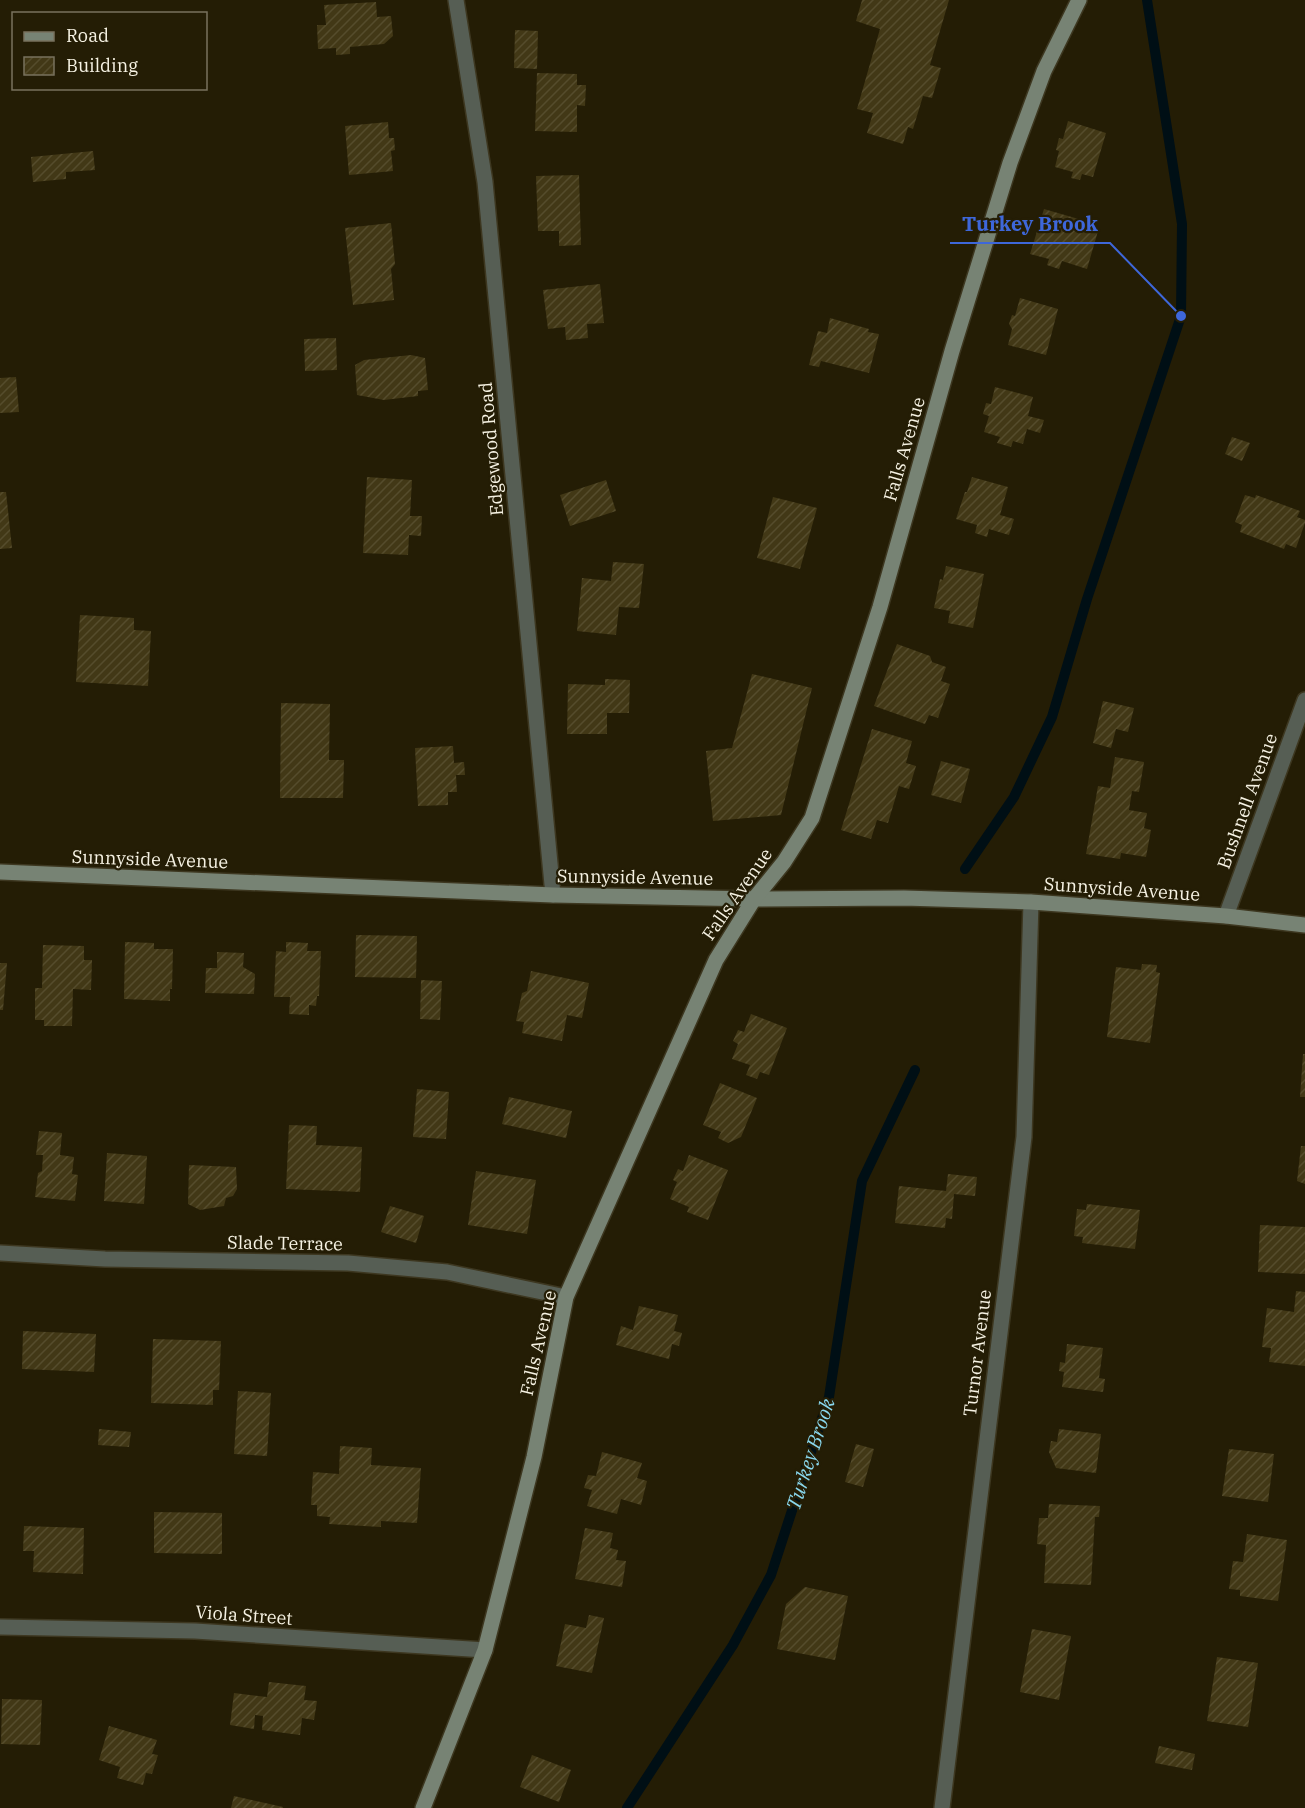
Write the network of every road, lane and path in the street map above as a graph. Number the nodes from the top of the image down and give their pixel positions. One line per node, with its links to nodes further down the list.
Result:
1 (456, 0): 5 (street, Edgewood Road)
2 (1078, 0): 6 (main road, Falls Avenue)
3 (1305, 700): 8 (street, Bushnell Avenue)
4 (0, 873): 5 (main road, Sunnyside Avenue)
5 (553, 895): 6 (main road, Sunnyside Avenue)
6 (754, 899): 7 (main road, Sunnyside Avenue); 11 (main road, Falls Avenue)
7 (1031, 902): 8 (main road, Sunnyside Avenue); 15 (street, Turnor Avenue)
8 (1226, 916): 9 (main road, Sunnyside Avenue)
9 (1305, 925)
10 (0, 1253): 11 (street, Slade Terrace)
11 (566, 1297): 13 (main road, Falls Avenue)
12 (0, 1627): 13 (street, Viola Street)
13 (485, 1650): 14 (main road, Falls Avenue)
14 (423, 1808)
15 (942, 1808)

